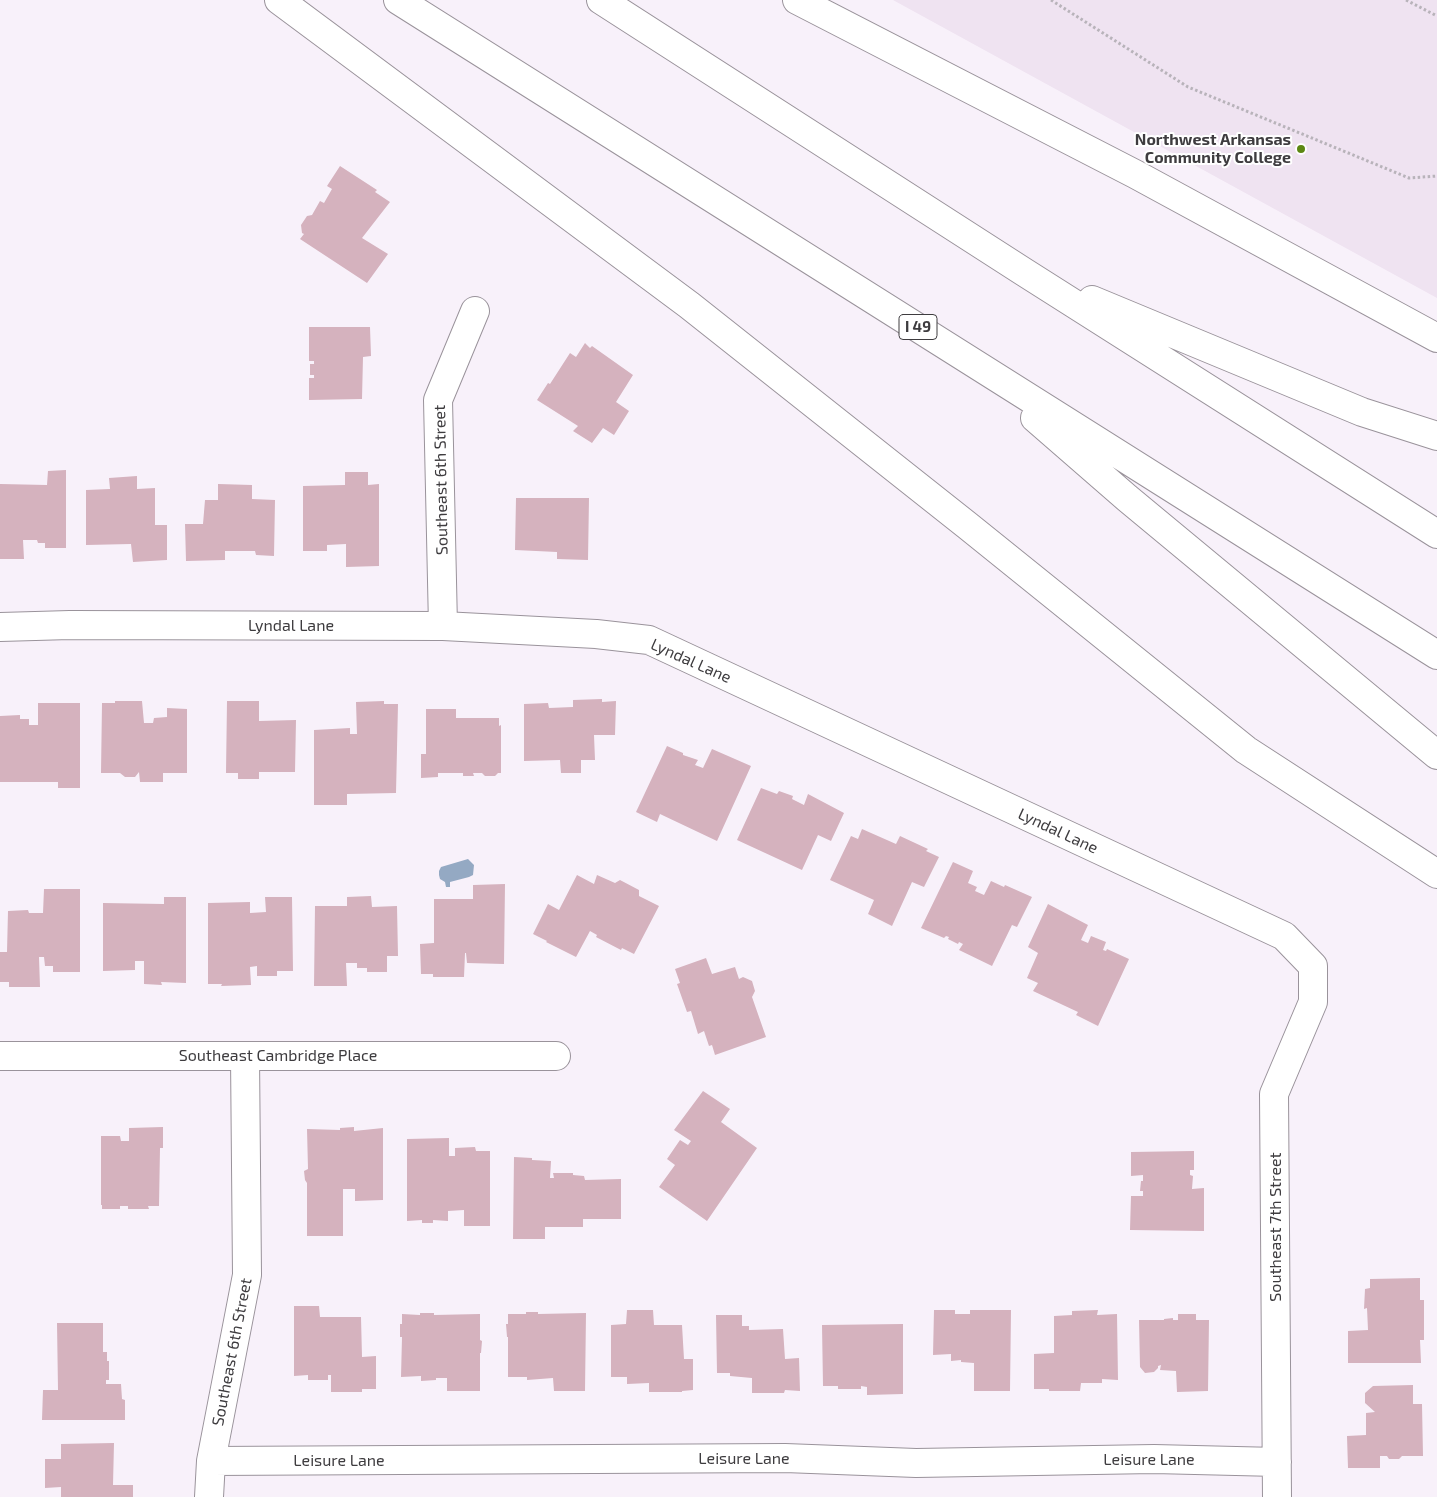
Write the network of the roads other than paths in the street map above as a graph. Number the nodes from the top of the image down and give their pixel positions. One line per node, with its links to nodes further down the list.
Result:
1 (279, 0): 15 (main road)
2 (398, 0): 8 (main road, I 49)
3 (601, 0): 5 (main road)
4 (797, 0): 7 (main road)
5 (1024, 272): 9 (main road); 10 (main road)
6 (475, 311): 11 (main road, Southeast 6th Street)
7 (1437, 338)
8 (968, 359): 13 (main road, I 49); 14 (main road)
9 (1437, 436)
10 (1437, 534)
11 (443, 626): 12 (main road, Lyndal Lane); 16 (main road, Lyndal Lane)
12 (0, 627)
13 (1437, 655)
14 (1437, 755)
15 (1437, 874)
16 (1313, 966): 21 (main road, Southeast 7th Street)
17 (0, 1056): 18 (main road, Southeast Cambridge Place)
18 (244, 1056): 19 (main road, Southeast Cambridge Place); 20 (main road, Southeast 6th Street)
19 (556, 1056)
20 (211, 1462): 21 (main road, Leisure Lane); 22 (main road, Southeast 6th Street)
21 (1277, 1462): 23 (main road, Southeast 7th Street)
22 (209, 1497)
23 (1277, 1497)

